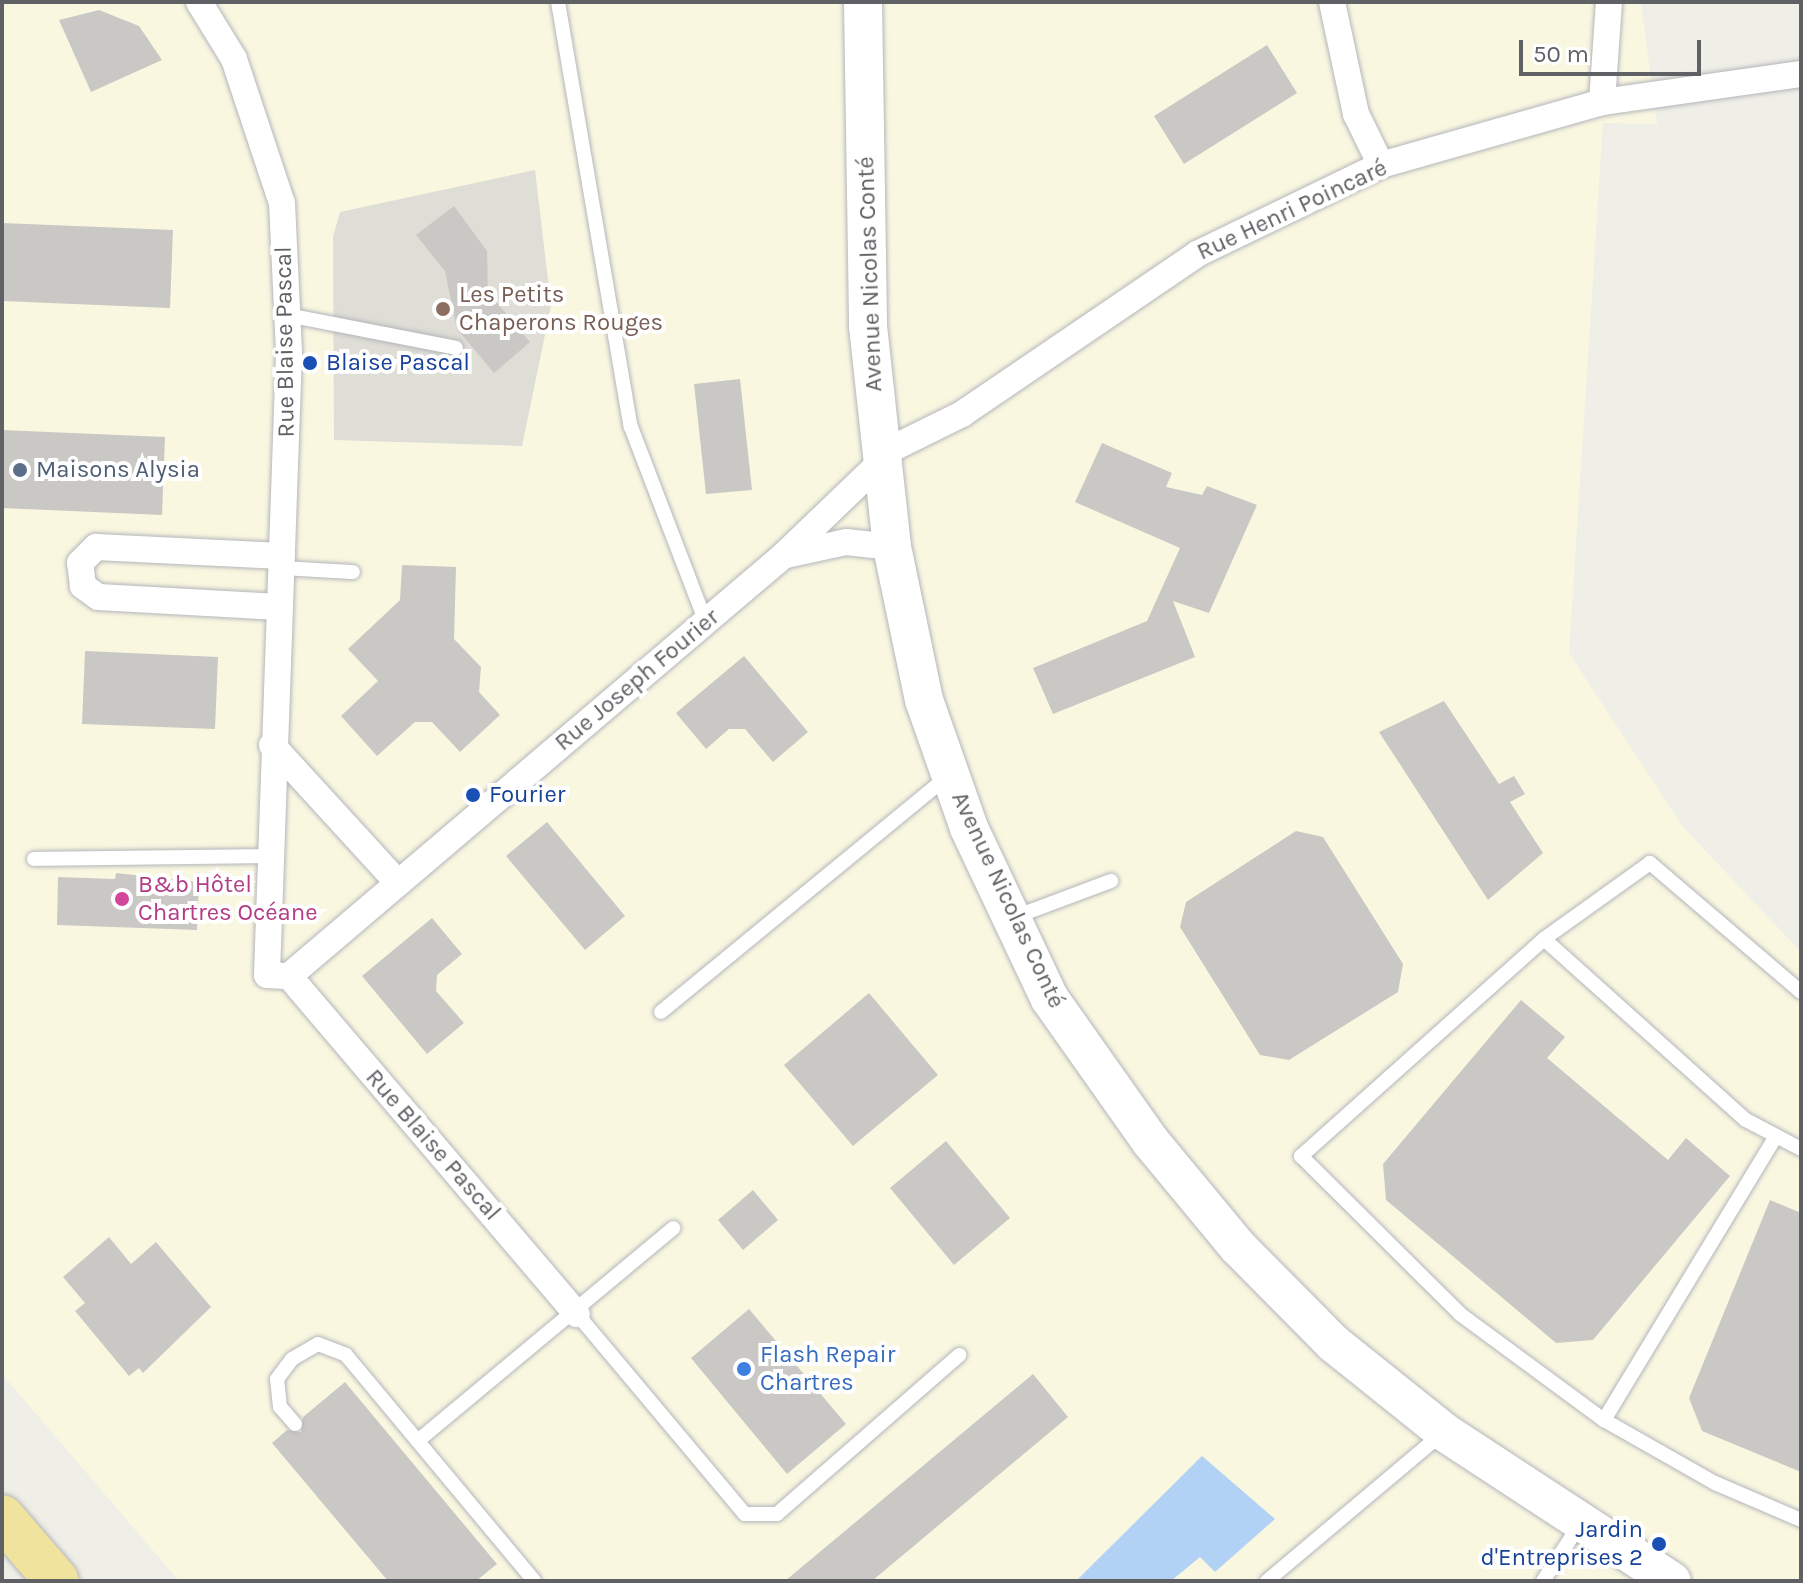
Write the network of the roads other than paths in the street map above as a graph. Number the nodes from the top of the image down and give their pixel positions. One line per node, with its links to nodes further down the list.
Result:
1 (199, 2): 9 (street, Rue Blaise Pascal)
2 (558, 2): 17 (lane)
3 (863, 2): 11 (street, Avenue Nicolas Conté)
4 (1332, 2): 8 (street)
5 (1609, 2): 7 (street)
6 (1801, 74): 7 (street, Rue Henri Poincaré)
7 (1602, 102): 8 (street, Rue Henri Poincaré)
8 (1381, 165): 11 (street, Rue Henri Poincaré)
9 (287, 315): 10 (lane); 14 (street, Rue Blaise Pascal)
10 (456, 348)
11 (879, 460): 12 (street, Avenue Nicolas Conté); 13 (street, Rue Joseph Fourier)
12 (892, 547): 13 (street, Rue Joseph Fourier); 19 (street, Avenue Nicolas Conté)
13 (783, 556): 17 (street, Rue Joseph Fourier)
14 (282, 562): 15 (lane); 16 (street, Rue Blaise Pascal); 16 (street)
15 (353, 572)
16 (279, 607): 18 (street, Rue Blaise Pascal)
17 (706, 622): 23 (street, Rue Joseph Fourier)
18 (272, 745): 20 (street, Rue Blaise Pascal); 23 (street)
19 (951, 774): 24 (street, Avenue Nicolas Conté); 28 (lane)
20 (266, 856): 21 (lane); 26 (street, Rue Blaise Pascal)
21 (34, 859)
22 (1111, 881): 24 (lane)
23 (398, 883): 26 (street, Rue Joseph Fourier)
24 (1012, 918): 36 (street, Avenue Nicolas Conté)
25 (1544, 939): 27 (lane); 29 (lane); 34 (lane)
26 (278, 976): 32 (street, Rue Blaise Pascal)
27 (1801, 992)
28 (661, 1012)
29 (1776, 1136): 30 (lane); 34 (lane)
30 (1801, 1149)
31 (673, 1228): 32 (lane)
32 (577, 1314): 33 (lane); 37 (lane)
33 (959, 1355)
34 (1604, 1420): 39 (lane)
35 (295, 1424): 37 (lane)
36 (1444, 1432): 40 (street, Avenue Nicolas Conté); 43 (lane)
37 (419, 1440): 42 (lane)
38 (2, 1517): 41 (highway)
39 (1801, 1520)
40 (1582, 1522): 44 (lane); 45 (street, Avenue Nicolas Conté)
41 (57, 1581)
42 (534, 1581)
43 (1267, 1581)
44 (1543, 1581)
45 (1672, 1581)

